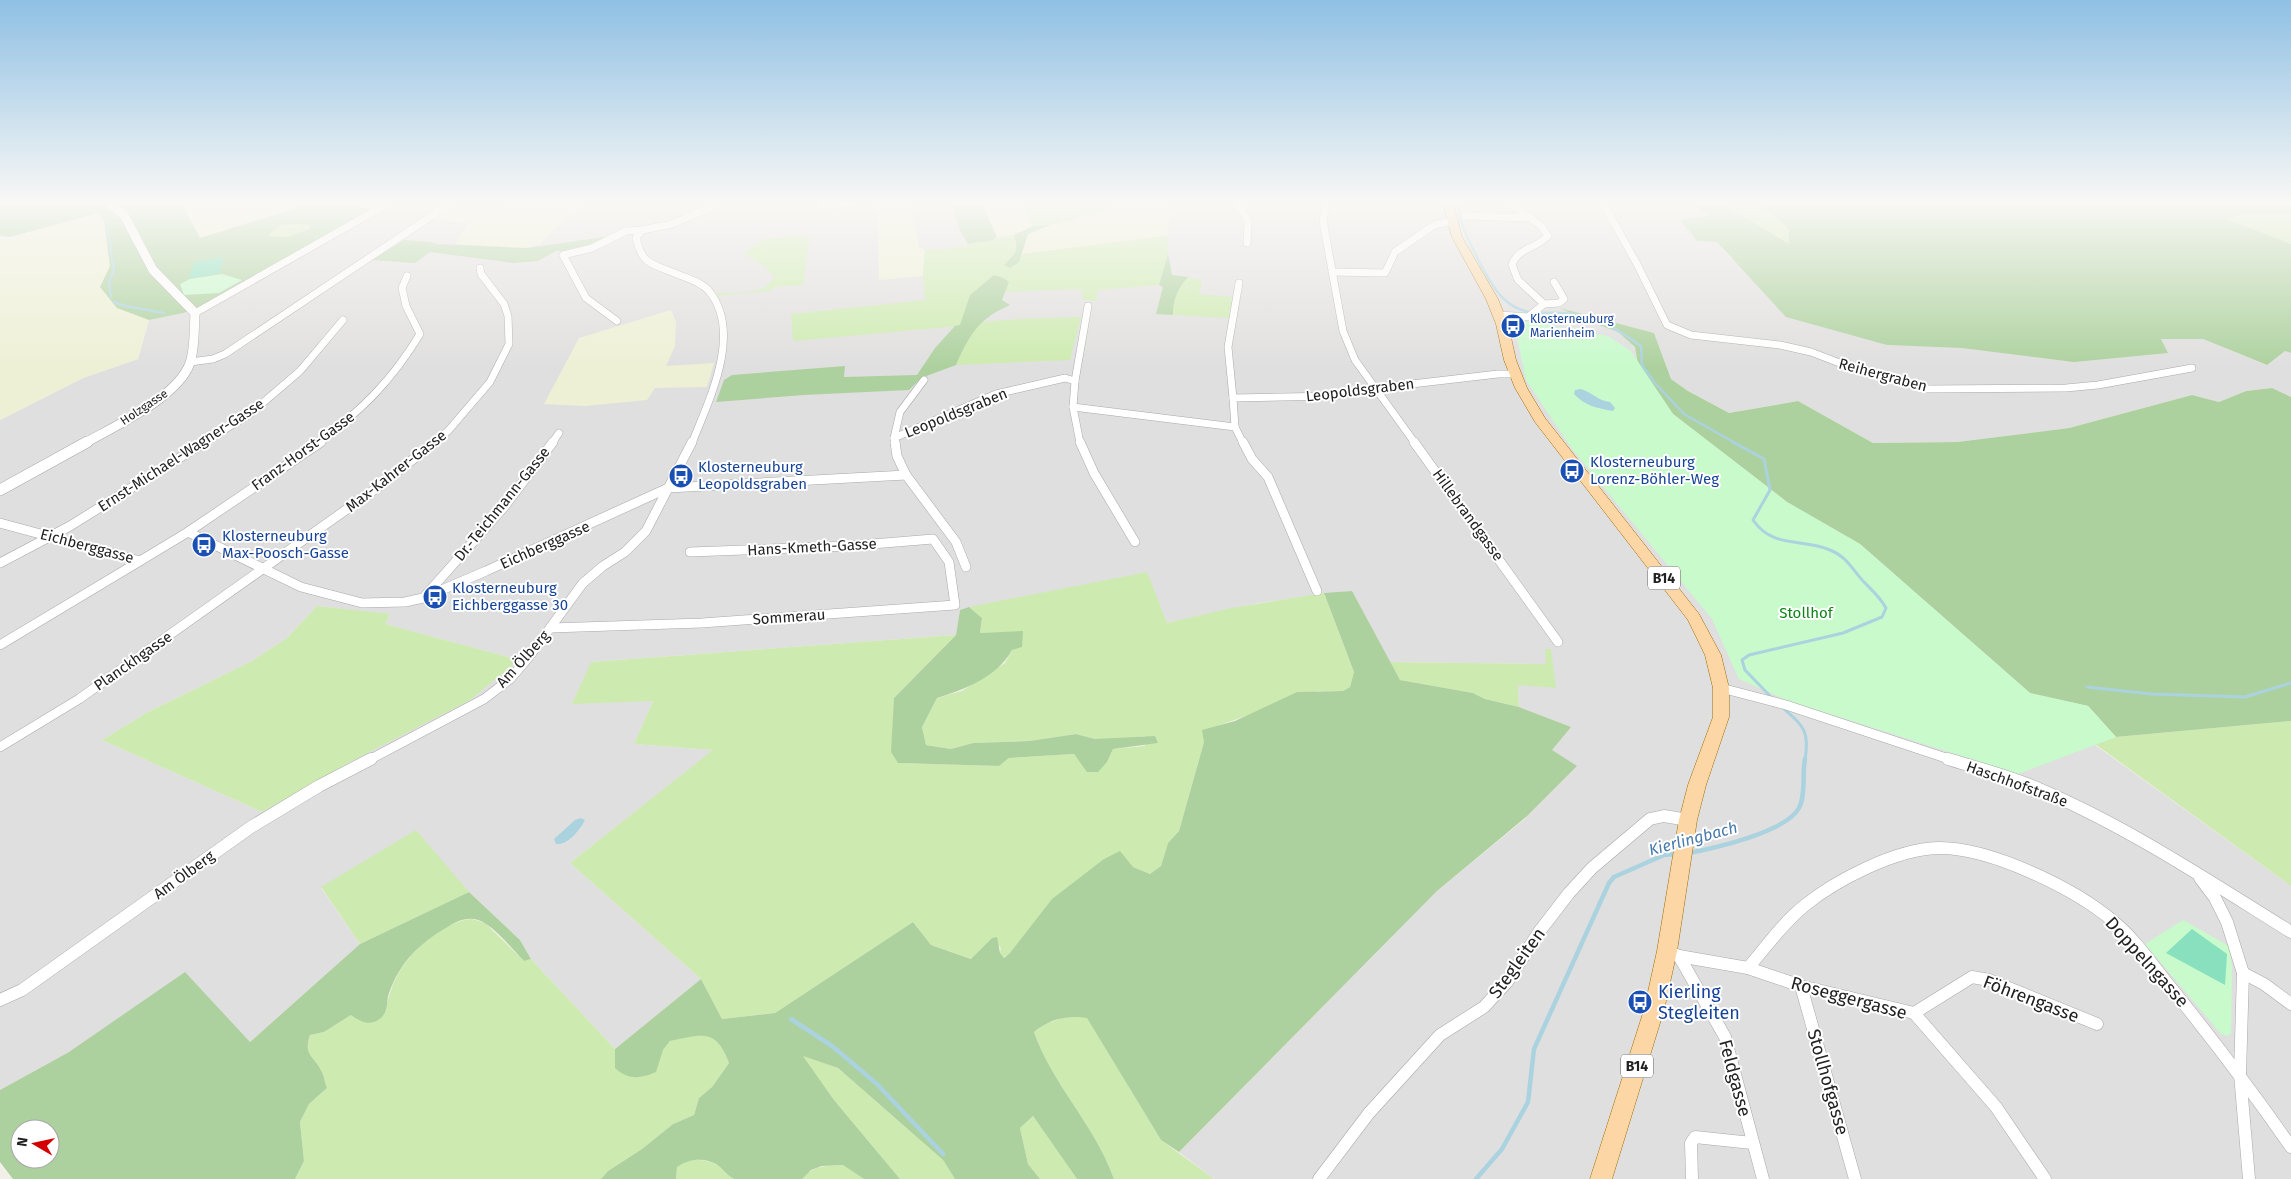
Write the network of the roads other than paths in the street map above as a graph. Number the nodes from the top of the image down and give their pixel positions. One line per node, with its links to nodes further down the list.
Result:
1 (147, 258): 19 (street)
2 (292, 258): 19 (street)
3 (369, 258): 23 (street)
4 (565, 258): 22 (street)
5 (644, 258): 35 (street, Am Ölberg)
6 (1330, 258): 12 (street)
7 (1392, 258): 12 (street)
8 (1468, 258): 20 (main road, B14)
9 (1516, 258): 16 (street)
10 (1632, 258): 24 (street, Reihergraben)
11 (480, 268): 46 (street, Max-Kahrer-Gasse)
12 (1332, 272): 28 (street)
13 (407, 276): 38 (street, Franz-Horst-Gasse)
14 (1554, 282): 16 (street)
15 (1239, 283): 29 (street)
16 (1544, 304): 18 (street)
17 (1088, 306): 27 (street)
18 (1532, 312): 20 (street)
19 (195, 313): 23 (street, Holzgasse)
20 (1499, 315): 25 (main road, B14)
21 (343, 320): 39 (street, Ernst-Michael-Wagner-Gasse)
22 (617, 321)
23 (190, 362): 36 (street, Holzgasse)
24 (2192, 368)
25 (1515, 374): 28 (street, Leopoldsgraben); 52 (main road, B14)
26 (924, 380): 33 (street, Leopoldsgraben)
27 (1075, 380): 30 (street); 33 (street, Leopoldsgraben)
28 (1377, 388): 29 (street, Leopoldsgraben); 50 (street, Hillebrandgasse)
29 (1233, 398): 31 (street)
30 (1073, 407): 31 (street); 41 (street)
31 (1235, 427): 47 (street)
32 (559, 433): 48 (street, Dr.-Teichmann-Gasse)
33 (894, 438): 34 (street, Leopoldsgraben)
34 (906, 475): 35 (street); 45 (street, Leopoldsgraben)
35 (668, 488): 48 (street, Eichberggasse); 49 (street, Am Ölberg)
36 (0, 490)
37 (0, 523): 39 (street, Eichberggasse)
38 (188, 532): 43 (street, Eichberggasse); 46 (street, Eichberggasse)
39 (52, 536): 43 (street, Eichberggasse); 44 (street, Ernst-Michael-Wagner-Gasse)
40 (933, 539): 42 (street, Hans-Kmeth-Gasse); 49 (street, Sommerau)
41 (1135, 542)
42 (690, 552)
43 (140, 560): 51 (street)
44 (0, 563)
45 (966, 567)
46 (262, 570): 48 (street, Eichberggasse); 53 (street, Planckhgasse)
47 (1317, 591)
48 (423, 598)
49 (551, 628): 61 (street, Am Ölberg)
50 (1558, 642)
51 (0, 645)
52 (1721, 688): 54 (main road, B14); 55 (street, Haschhofstraße)
53 (0, 746)
54 (1688, 820): 57 (main road, B14); 68 (street, Stegleiten)
55 (2197, 874): 56 (street, Haschhofstraße); 59 (street)
56 (2291, 932)
57 (1673, 954): 58 (street, Roseggergasse); 66 (street, Feldgasse); 69 (main road, B14)
58 (1748, 968): 60 (street, Roseggergasse); 65 (street, Doppelngasse)
59 (2244, 973): 62 (street); 65 (street)
60 (1801, 986): 63 (street, Roseggergasse); 72 (street, Stollhofgasse)
61 (0, 1000)
62 (2291, 1004)
63 (1914, 1013): 64 (street, Föhrengasse); 73 (street, Roseggergasse)
64 (2097, 1024)
65 (2240, 1074): 67 (street, Doppelngasse); 74 (street)
66 (1752, 1143): 70 (street); 71 (street, Feldgasse)
67 (2291, 1147)
68 (1319, 1179)
69 (1601, 1179)
70 (1692, 1179)
71 (1763, 1179)
72 (1855, 1179)
73 (2045, 1179)
74 (2249, 1179)

